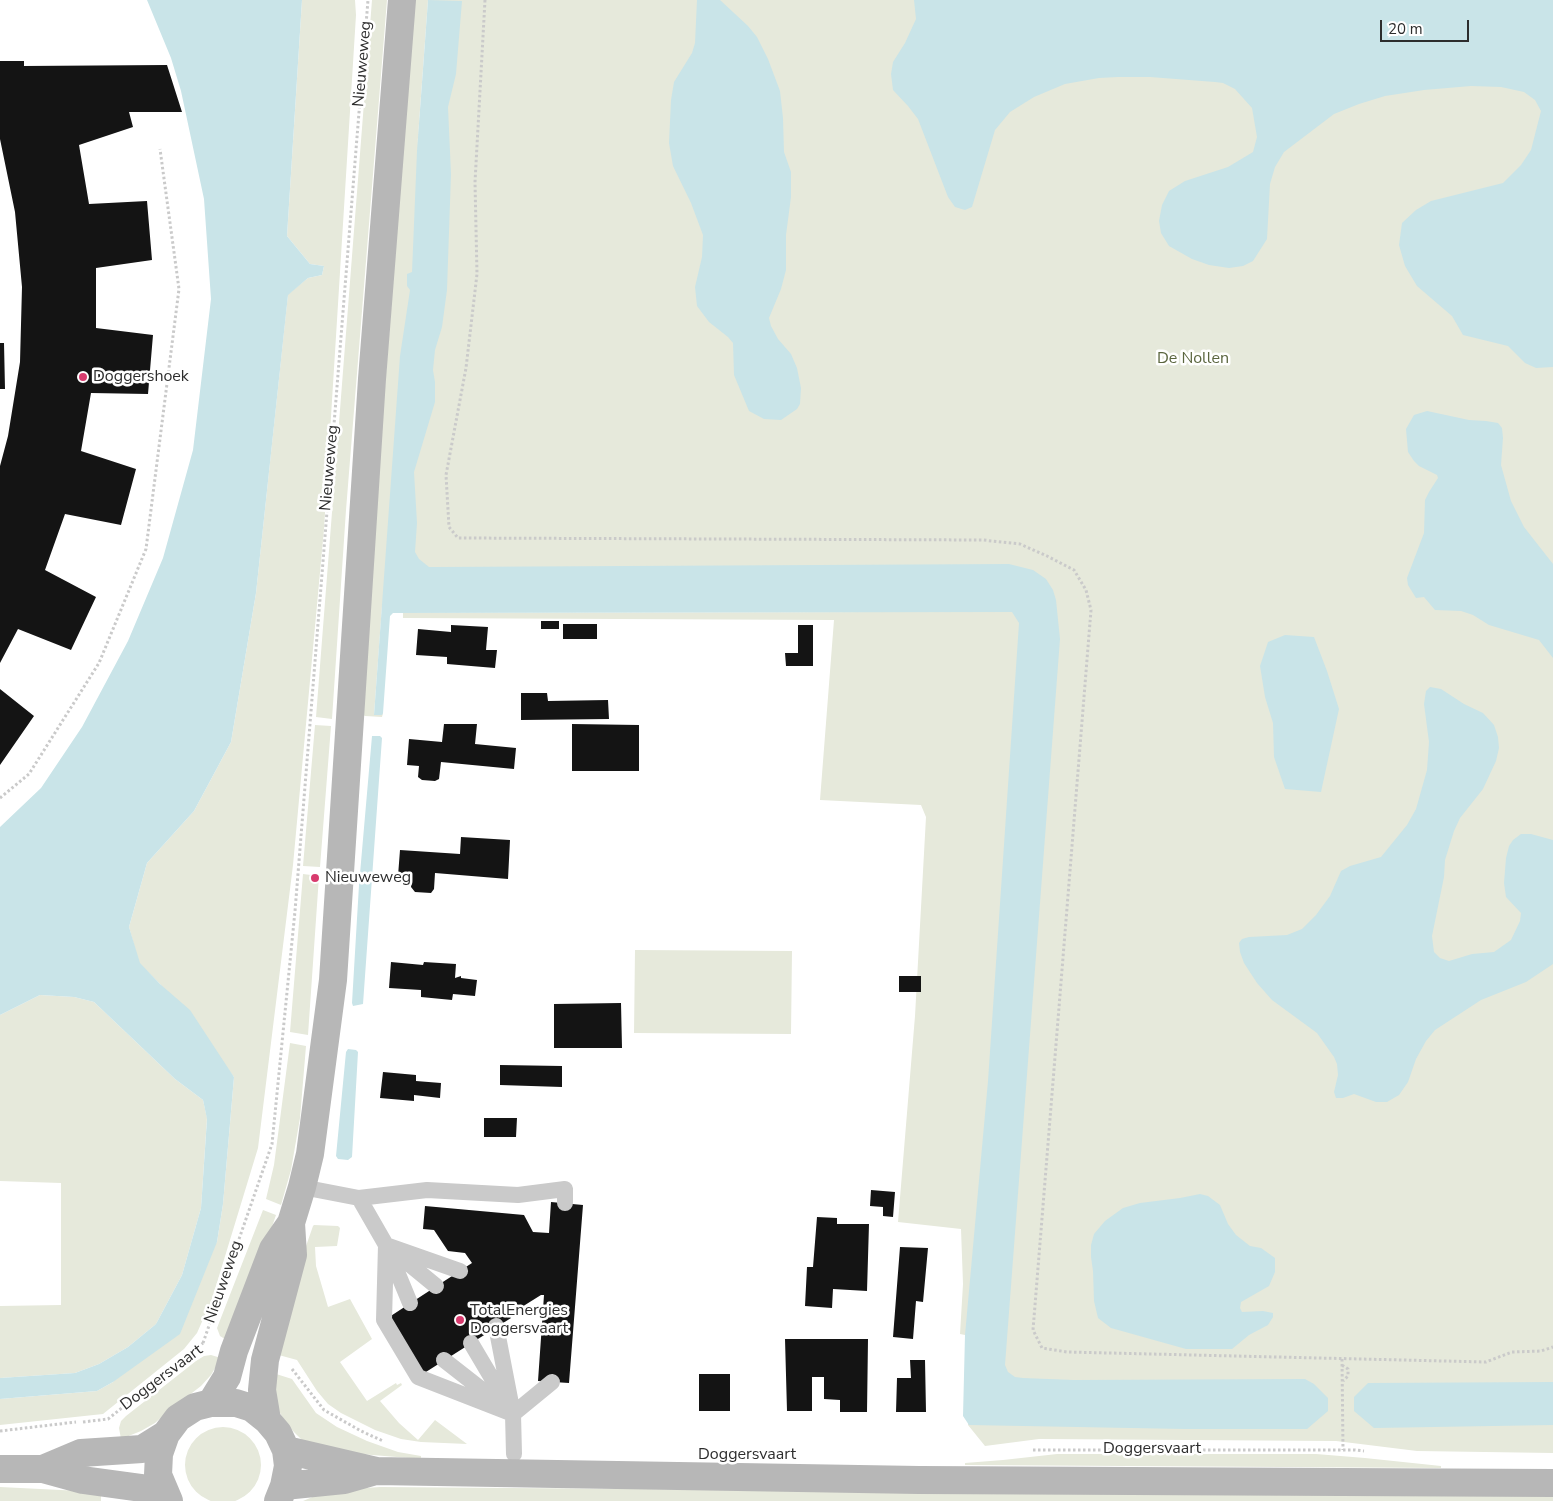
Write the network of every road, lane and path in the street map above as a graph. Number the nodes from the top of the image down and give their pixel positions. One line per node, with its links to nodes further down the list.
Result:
1 (368, 0): 17 (path, Nieuweweg)
2 (396, 0): 5 (street, Nieuweweg)
3 (402, 0): 5 (street, Nieuweweg)
4 (486, 0): 21 (path)
5 (398, 45): 8 (street, Nieuweweg)
6 (160, 149): 7 (path)
7 (0, 798)
8 (302, 1187): 9 (lane); 11 (street, Nieuweweg)
9 (359, 1198): 10 (lane); 12 (lane)
10 (565, 1203)
11 (291, 1224): 20 (street, Nieuweweg); 22 (street, Nieuweweg)
12 (386, 1245): 13 (lane); 14 (lane); 15 (lane); 26 (lane)
13 (460, 1271)
14 (436, 1286)
15 (410, 1303)
16 (496, 1326): 26 (lane)
17 (203, 1343): 20 (path, Doggersvaart); 28 (path, Doggersvaart)
18 (471, 1343): 26 (lane)
19 (1553, 1347): 21 (path)
20 (234, 1352): 25 (street, Nieuweweg)
21 (1342, 1359): 33 (path)
22 (265, 1360): 27 (street, Nieuweweg); 30 (path)
23 (444, 1360): 26 (lane)
24 (552, 1382): 26 (lane)
25 (211, 1403): 27 (street); 29 (street)
26 (513, 1414): 35 (lane)
27 (267, 1420): 31 (street)
28 (0, 1431)
29 (166, 1434): 36 (street); 41 (street)
30 (387, 1442)
31 (286, 1450): 38 (street, Doggersvaart); 40 (street)
32 (1024, 1450): 33 (path, Doggersvaart)
33 (1343, 1450): 34 (path, Doggersvaart)
34 (1372, 1452)
35 (514, 1454)
36 (43, 1469): 37 (street); 41 (street)
37 (0, 1470)
38 (376, 1471): 39 (street, Doggersvaart); 40 (street, Doggersvaart)
39 (1553, 1483)
40 (281, 1494)
41 (167, 1498)

